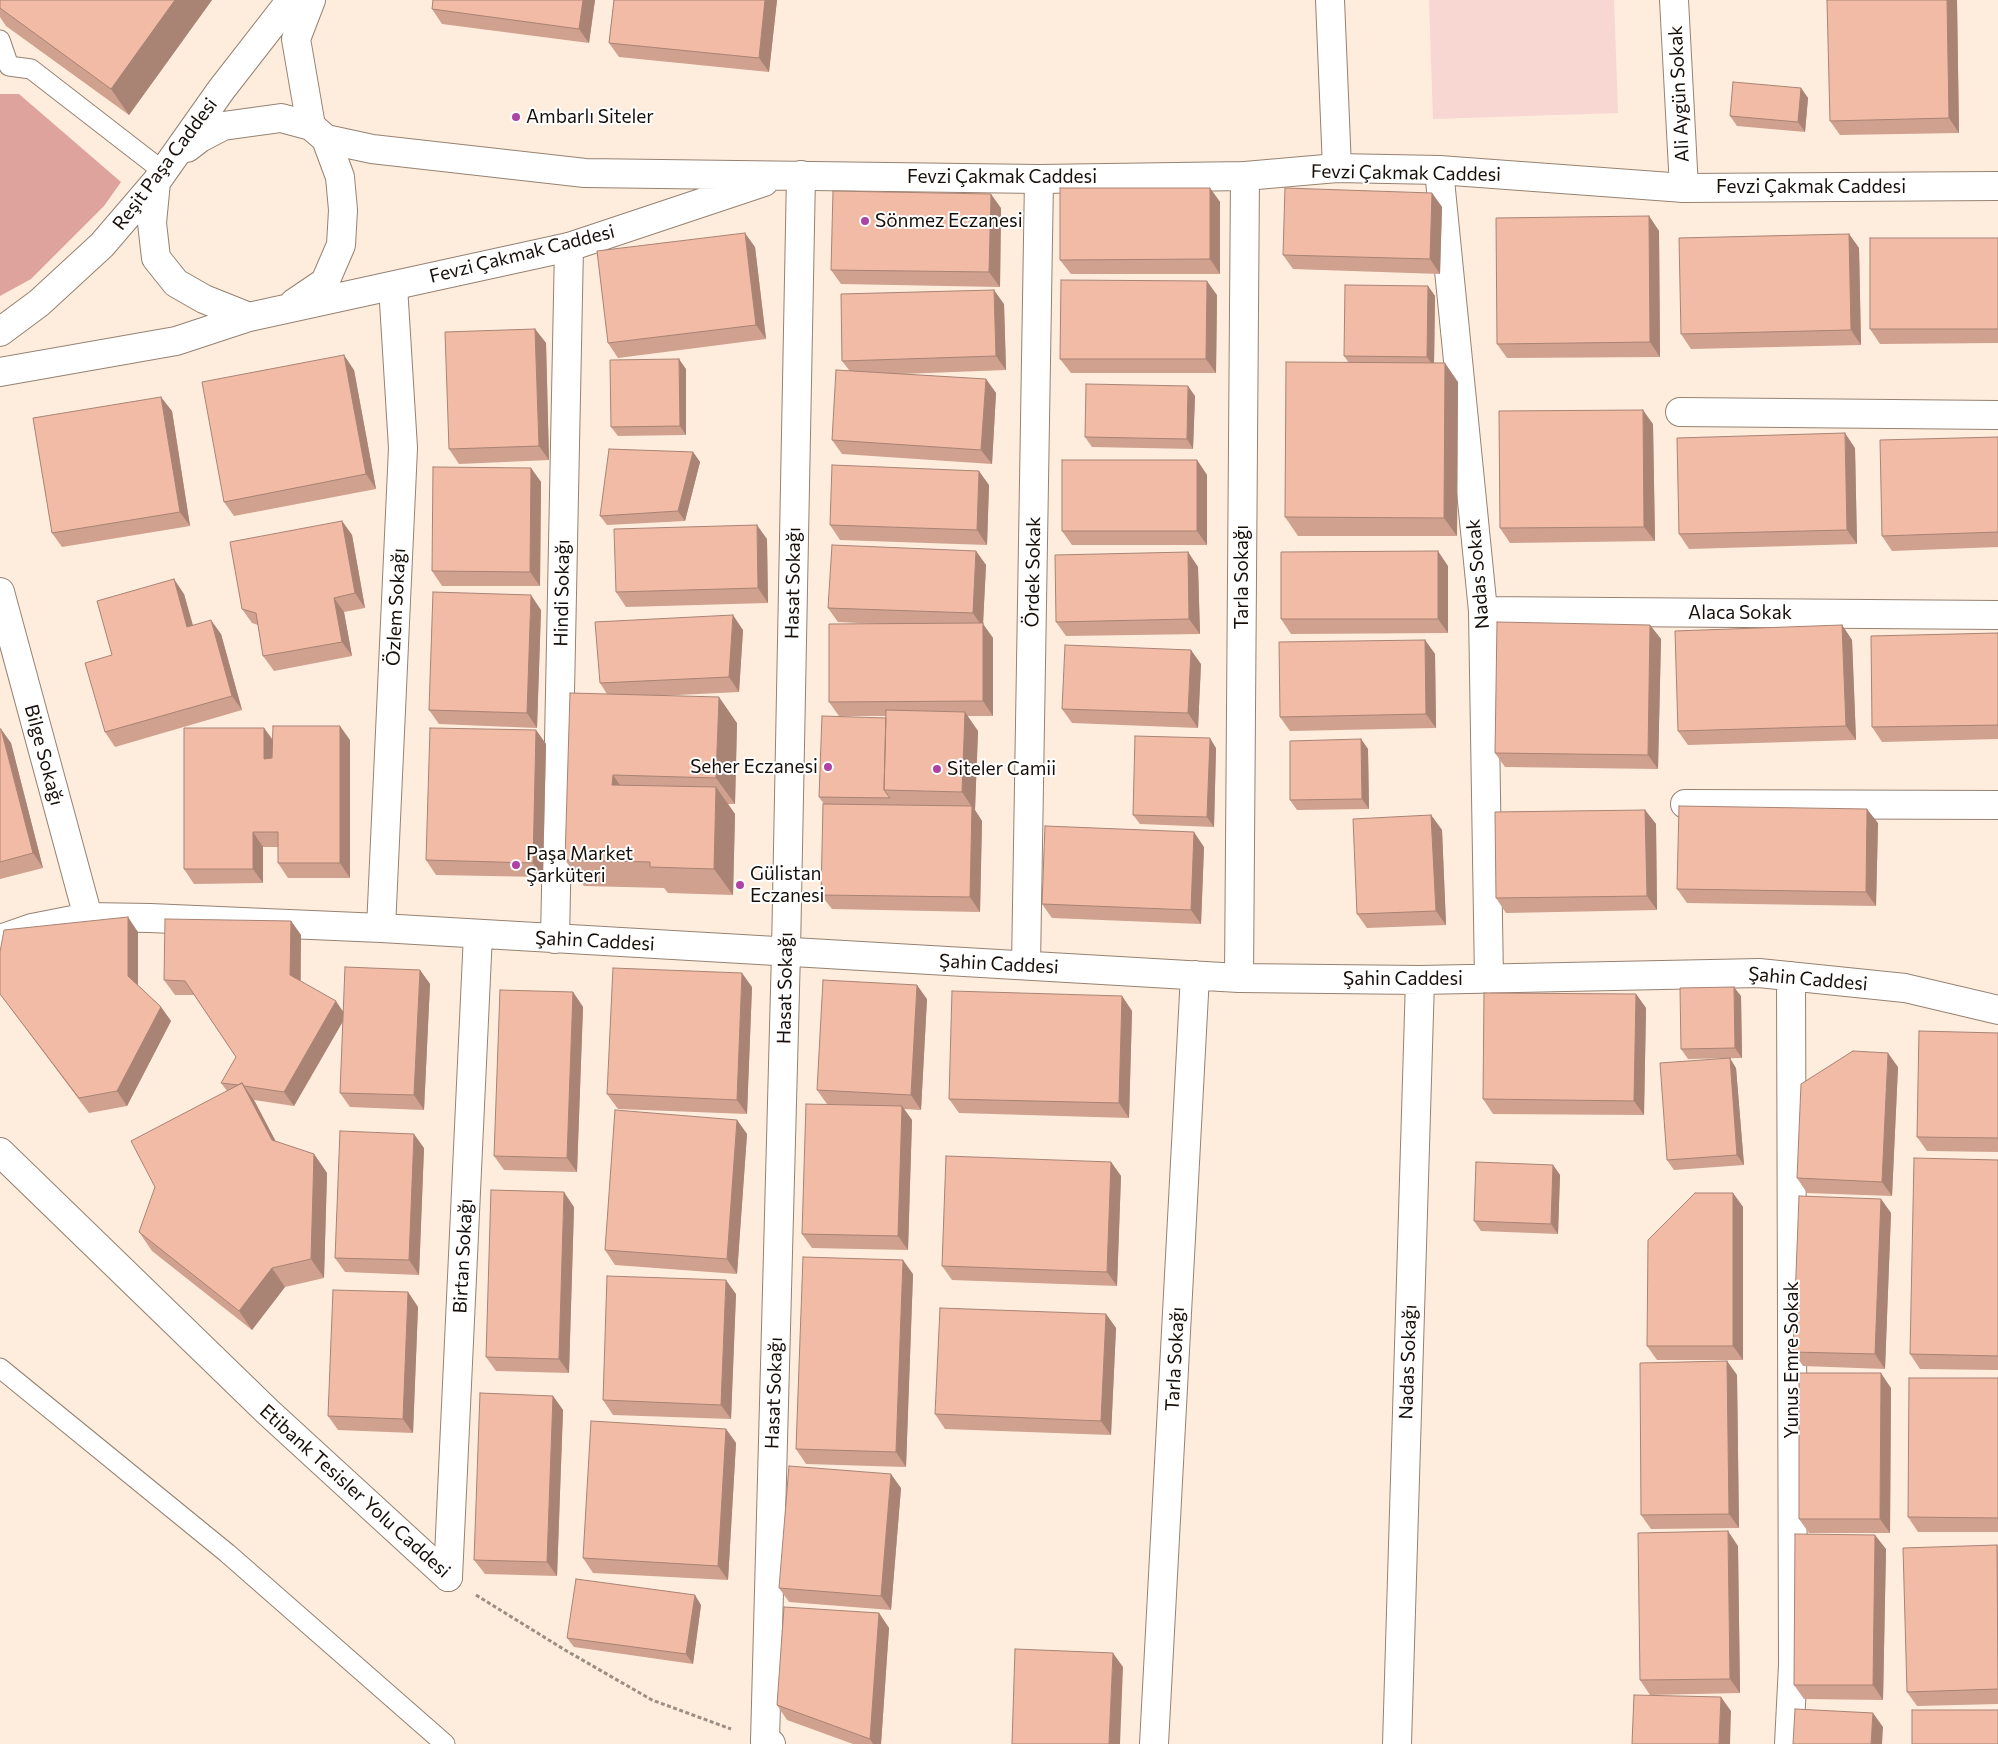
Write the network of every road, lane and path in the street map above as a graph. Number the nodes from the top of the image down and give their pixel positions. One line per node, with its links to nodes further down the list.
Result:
1 (291, 0): 8 (street, Reşit Paşa Caddesi)
2 (311, 0): 6 (street)
3 (1330, 0): 7 (street)
4 (1674, 0): 14 (street, Ali Aygün Sokak)
5 (0, 40): 8 (lane)
6 (318, 132): 8 (street, Fevzi Çakmak Caddesi); 10 (street, Fevzi Çakmak Caddesi); 17 (street)
7 (1337, 168): 9 (street, Fevzi Çakmak Caddesi); 11 (street, Fevzi Çakmak Caddesi)
8 (165, 170): 18 (street); 19 (street, Reşit Paşa Caddesi)
9 (1439, 170): 14 (street, Fevzi Çakmak Caddesi); 24 (street, Nadas Sokak)
10 (793, 175): 12 (street, Fevzi Çakmak Caddesi); 15 (street, Fevzi Çakmak Caddesi); 33 (street, Hasat Sokağı)
11 (1245, 176): 12 (street, Fevzi Çakmak Caddesi); 37 (street, Tarla Sokağı)
12 (1039, 179): 34 (street, Ördek Sokak)
13 (1998, 186): 14 (street, Fevzi Çakmak Caddesi)
14 (1684, 188)
15 (569, 247): 16 (street, Fevzi Çakmak Caddesi); 32 (street, Hindi Sokağı)
16 (393, 286): 17 (street, Fevzi Çakmak Caddesi); 29 (street, Özlem Sokağı)
17 (284, 310): 18 (street)
18 (249, 317): 20 (street)
19 (0, 332)
20 (0, 372)
21 (1680, 412): 22 (street)
22 (1998, 415)
23 (0, 592): 28 (street, Bilge Sokağı)
24 (1483, 610): 25 (street, Alaca Sokak); 38 (street, Nadas Sokak)
25 (1998, 615)
26 (1685, 804): 27 (street)
27 (1998, 805)
28 (88, 917): 29 (street, Şahin Caddesi); 31 (street, Şahin Caddesi)
29 (382, 928): 30 (street, Şahin Caddesi)
30 (478, 934): 32 (street, Şahin Caddesi); 43 (street, Birtan Sokağı)
31 (0, 938)
32 (555, 939): 33 (street, Şahin Caddesi)
33 (786, 952): 34 (street, Şahin Caddesi); 44 (street, Hasat Sokağı)
34 (1026, 966): 35 (street, Şahin Caddesi)
35 (1195, 975): 37 (street, Şahin Caddesi); 46 (street, Tarla Sokağı)
36 (1791, 976): 38 (street, Şahin Caddesi); 40 (street, Şahin Caddesi); 48 (street, Yunus Emre Sokak)
37 (1239, 978): 39 (street, Şahin Caddesi)
38 (1489, 979): 39 (street, Şahin Caddesi)
39 (1420, 980): 47 (street, Nadas Sokağı)
40 (1998, 1010)
41 (0, 1152): 43 (street, Etibank Tesisler Yolu Caddesi)
42 (0, 1368): 45 (lane)
43 (448, 1577): 44 (path, Etibank Tesisler Yolu Caddesi)
44 (768, 1743)
45 (445, 1744)
46 (1154, 1744)
47 (1397, 1744)
48 (1788, 1744)

